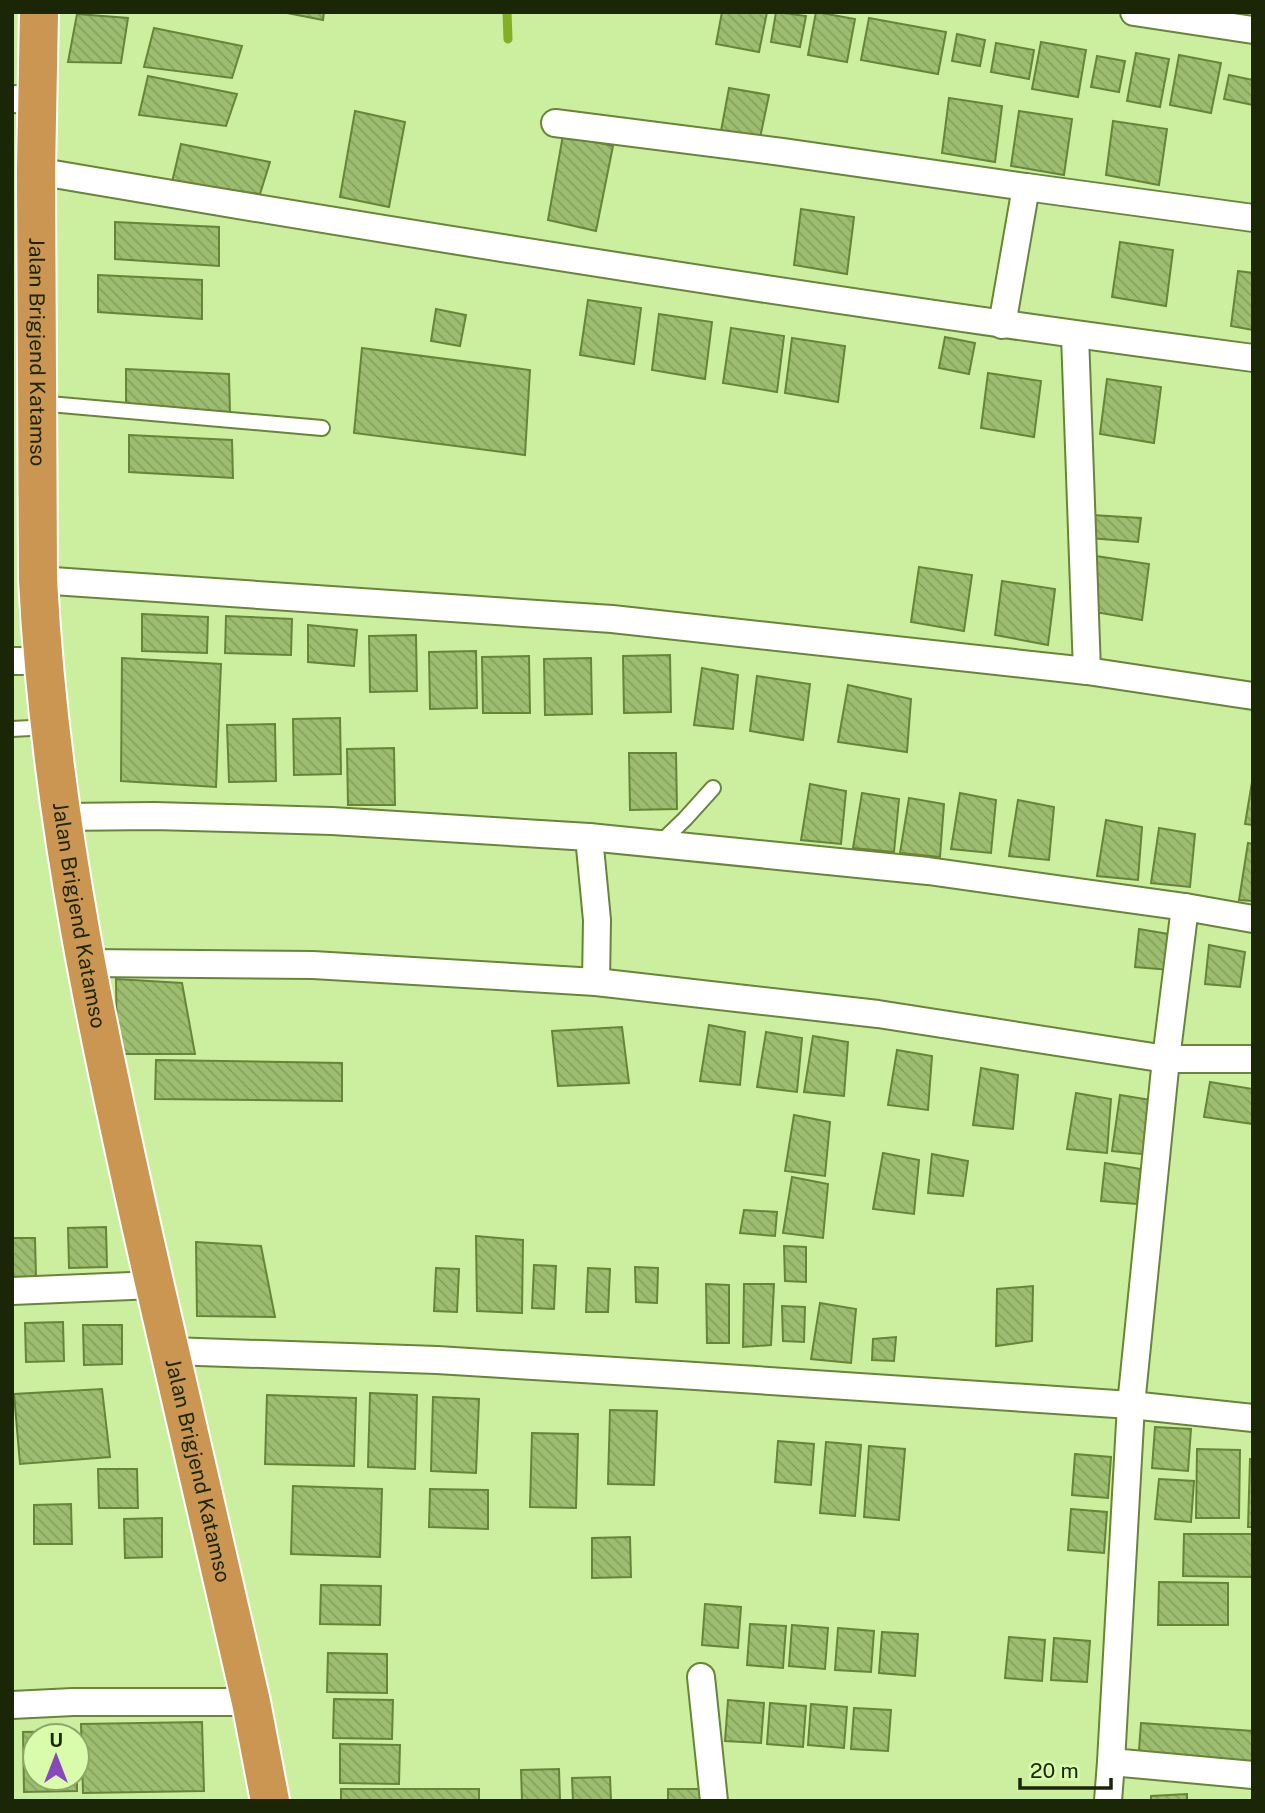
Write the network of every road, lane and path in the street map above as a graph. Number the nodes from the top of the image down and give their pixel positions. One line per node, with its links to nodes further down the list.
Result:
1 (39, 12): 4 (highway, Jalan Brigjend Katamso)
2 (1134, 12): 3 (street)
3 (1253, 30)
4 (25, 99): 6 (highway, Jalan Brigjend Katamso)
5 (555, 123): 7 (street)
6 (36, 171): 9 (street); 12 (highway, Jalan Brigjend Katamso)
7 (1026, 187): 8 (street); 9 (street)
8 (1253, 218)
9 (1002, 325): 10 (street)
10 (1075, 335): 11 (street); 16 (street)
11 (1253, 358)
12 (37, 403): 13 (lane); 14 (highway, Jalan Brigjend Katamso)
13 (322, 428)
14 (38, 580): 15 (highway, Jalan Brigjend Katamso); 16 (street)
15 (27, 661): 18 (highway, Jalan Brigjend Katamso)
16 (1087, 671): 17 (street)
17 (1253, 696)
18 (31, 728): 20 (highway, Jalan Brigjend Katamso)
19 (713, 788): 22 (lane)
20 (60, 817): 21 (street); 25 (highway, Jalan Brigjend Katamso)
21 (589, 837): 22 (street); 26 (street)
22 (658, 845): 23 (street)
23 (1185, 907): 24 (street); 27 (street)
24 (1253, 919)
25 (87, 963): 26 (street); 29 (highway, Jalan Brigjend Katamso)
26 (596, 982): 27 (street)
27 (1166, 1059): 28 (street); 32 (street)
28 (1253, 1059)
29 (155, 1286): 30 (street); 31 (highway, Jalan Brigjend Katamso)
30 (12, 1291)
31 (170, 1351): 32 (street); 35 (highway, Jalan Brigjend Katamso)
32 (1131, 1405): 33 (street); 37 (street)
33 (1253, 1418)
34 (701, 1677): 40 (street)
35 (251, 1702): 36 (street); 39 (highway, Jalan Brigjend Katamso)
36 (12, 1704)
37 (1111, 1762): 38 (street); 41 (street)
38 (1253, 1775)
39 (270, 1801)
40 (715, 1801)
41 (1108, 1801)

